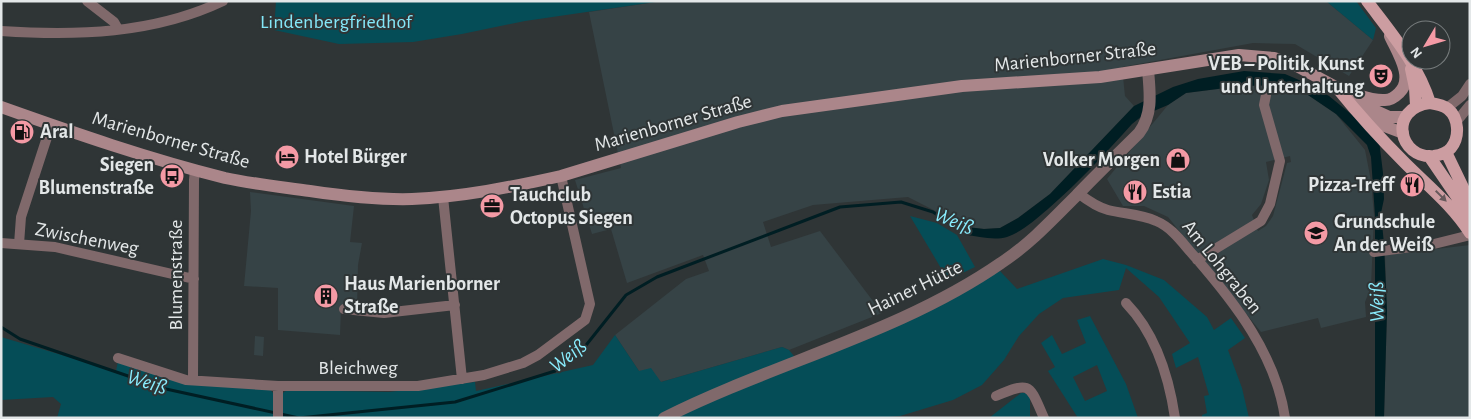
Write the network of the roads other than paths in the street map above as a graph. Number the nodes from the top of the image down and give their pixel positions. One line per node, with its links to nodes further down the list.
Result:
1 (87, 1): 5 (street)
2 (223, 1): 5 (street)
3 (1367, 1): 4 (main road)
4 (1387, 26): 7 (main road); 13 (main road)
5 (118, 29): 6 (street)
6 (1, 31)
7 (1401, 47)
8 (1148, 70): 13 (main road, Marienborner Straße); 27 (main road, Marienborner Straße); 28 (street, Hainer Hütte)
9 (1411, 70): 17 (main road)
10 (1416, 70): 15 (main road)
11 (1470, 84): 19 (street)
12 (1267, 90): 36 (street)
13 (1341, 90): 14 (main road, Marienborner Straße); 32 (main road, one-way to 32)
14 (1356, 102): 20 (main road, Marienborner Straße); 23 (main road, Marienborner Straße)
15 (1430, 102): 17 (main road); 19 (main road)
16 (1470, 105): 21 (street)
17 (1416, 106): 20 (main road)
18 (1, 107): 22 (main road, Marienborner Straße)
19 (1447, 108): 21 (main road)
20 (1404, 117): 23 (main road)
21 (1456, 122): 24 (main road)
22 (51, 125): 26 (main road, Marienborner Straße); 34 (street)
23 (1403, 133): 25 (main road)
24 (1450, 148): 25 (main road); 30 (main road)
25 (1429, 156): 31 (main road)
26 (195, 170): 29 (main road, Marienborner Straße); 37 (street, Blumenstraße)
27 (561, 176): 29 (main road, Marienborner Straße); 42 (street, Bleichweg)
28 (1078, 193): 36 (street, Am Lohgraben); 47 (street, Hainer Hütte)
29 (443, 197): 39 (street)
30 (1470, 202)
31 (1470, 216)
32 (1470, 234): 35 (street)
33 (1, 243): 34 (street, Zwischenweg)
34 (19, 244): 37 (street, Zwischenweg)
35 (1374, 252)
36 (1197, 260): 50 (street, Am Lohgraben)
37 (194, 279): 43 (street, Blumenstraße)
38 (1126, 303): 49 (street)
39 (455, 305): 40 (street); 42 (street)
40 (344, 309)
41 (118, 358): 43 (street, Bleichweg)
42 (462, 379): 44 (street, Bleichweg)
43 (193, 380): 44 (street, Bleichweg)
44 (278, 386): 46 (street)
45 (996, 396): 48 (street)
46 (278, 418)
47 (664, 418)
48 (1044, 418)
49 (1175, 418)
50 (1285, 418)

